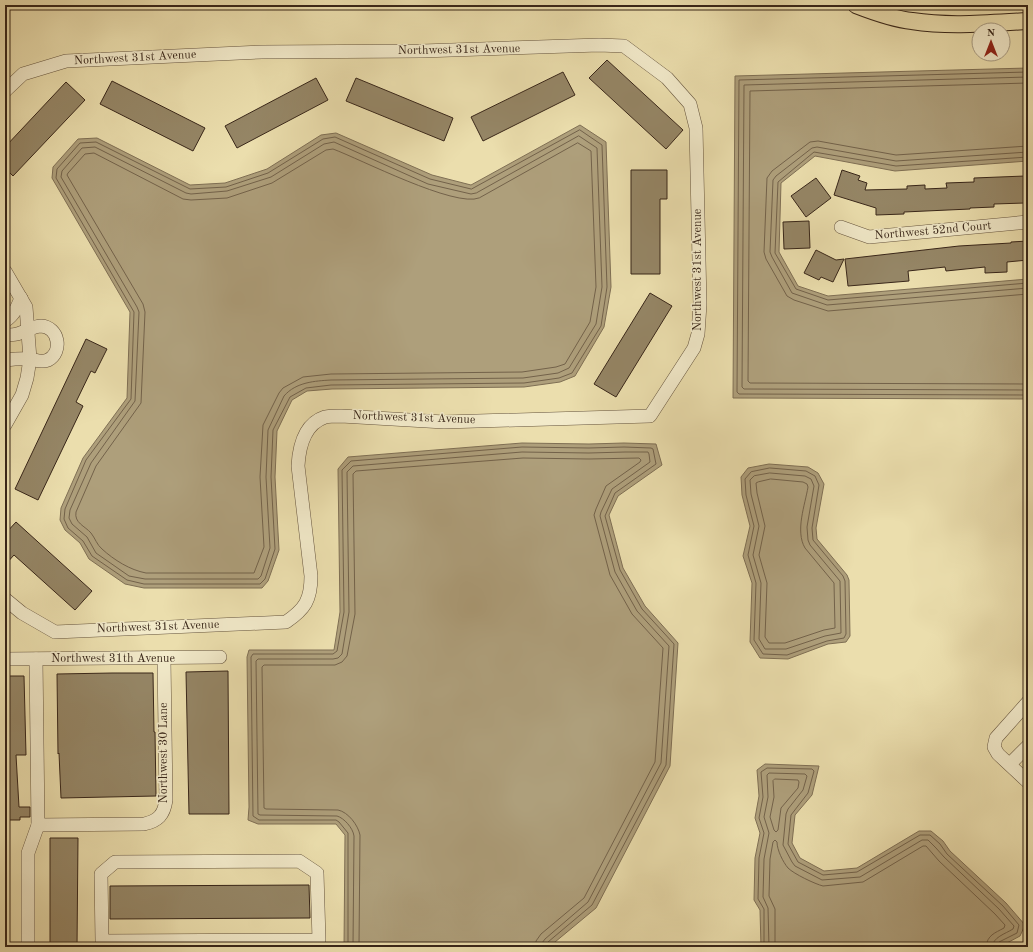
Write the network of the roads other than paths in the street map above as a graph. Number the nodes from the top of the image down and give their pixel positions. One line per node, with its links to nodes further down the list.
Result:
1 (856, 5): 2 (main road)
2 (1028, 21)
3 (5, 91): 14 (street, Northwest 31st Avenue)
4 (1028, 222): 5 (street, Northwest 52nd Court)
5 (840, 227)
6 (5, 271): 7 (street)
7 (21, 298): 8 (street); 9 (street)
8 (5, 321)
9 (28, 330): 10 (street); 11 (street); 11 (street)
10 (5, 335)
11 (30, 359): 12 (street); 13 (street)
12 (5, 360)
13 (5, 424)
14 (5, 599)
15 (220, 658): 18 (street, Northwest 31th Avenue)
16 (5, 659): 17 (street, Northwest 31th Avenue)
17 (36, 659): 18 (street, Northwest 31th Avenue); 23 (street)
18 (164, 659): 23 (street, Northwest 30 Lane)
19 (1028, 702): 21 (street)
20 (1028, 746): 21 (street)
21 (1010, 764): 22 (street)
22 (1028, 782)
23 (38, 825): 25 (street)
24 (210, 944): 24 (street)
25 (28, 947)

